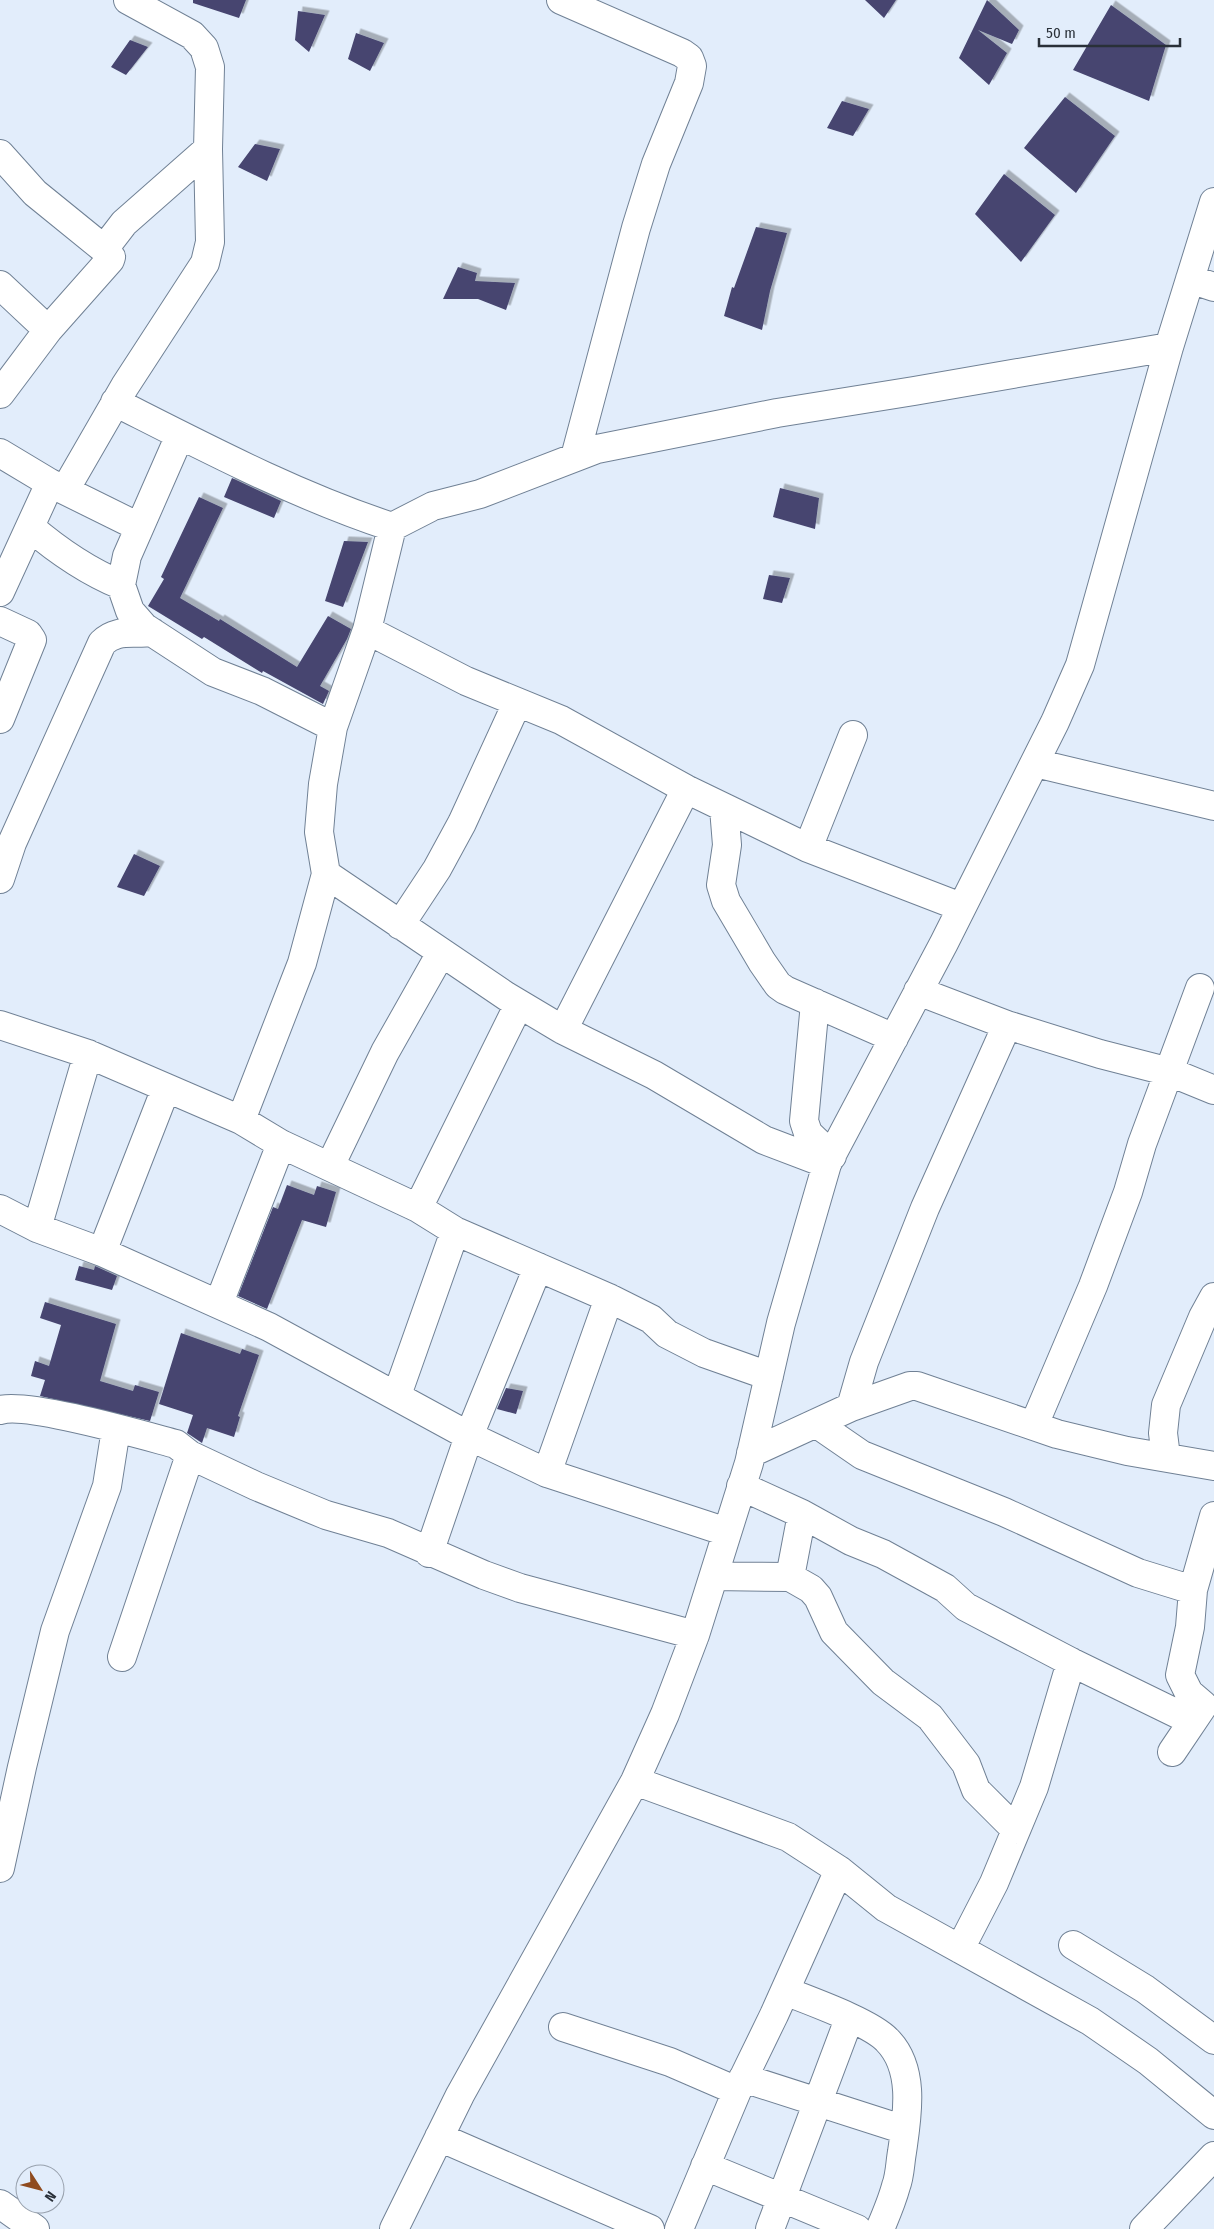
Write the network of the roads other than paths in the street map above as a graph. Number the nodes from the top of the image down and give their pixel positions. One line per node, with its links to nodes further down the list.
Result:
1 (128, 0): 3 (street)
2 (561, 0): 15 (street)
3 (208, 149): 6 (street); 12 (street)
4 (0, 154): 6 (street)
5 (1214, 202): 7 (street)
6 (104, 249): 9 (street)
7 (1202, 283): 10 (street)
8 (0, 285): 9 (street)
9 (48, 330): 11 (street)
10 (1168, 346): 15 (street); 29 (street)
11 (0, 394)
12 (115, 402): 13 (street); 16 (street)
13 (180, 435): 18 (street); 19 (street)
14 (0, 453): 16 (street)
15 (575, 457): 19 (street)
16 (58, 486): 17 (street); 18 (street)
17 (30, 527): 20 (street); 21 (street)
18 (139, 527): 20 (street)
19 (392, 527): 23 (street)
20 (122, 585): 24 (street)
21 (0, 592)
22 (0, 621): 26 (street)
23 (367, 630): 25 (street); 27 (street)
24 (152, 632): 27 (street); 35 (street)
25 (517, 703): 30 (street); 37 (street)
26 (0, 719)
27 (333, 727): 34 (street)
28 (853, 735): 33 (street)
29 (1035, 763): 31 (street); 36 (street)
30 (686, 789): 32 (street); 45 (street)
31 (1214, 806)
32 (724, 808): 33 (street); 41 (street)
33 (808, 848): 36 (street)
34 (326, 874): 37 (street); 51 (street)
35 (0, 878)
36 (961, 907): 40 (street)
37 (400, 925): 38 (street)
38 (441, 953): 42 (street); 56 (street)
39 (1200, 988): 48 (street)
40 (918, 991): 43 (street); 46 (street)
41 (815, 1003): 46 (street); 52 (street)
42 (519, 1004): 45 (street); 57 (street)
43 (1007, 1024): 48 (street); 68 (street)
44 (0, 1025): 47 (street)
45 (563, 1030): 54 (street)
46 (894, 1038): 55 (street)
47 (88, 1054): 49 (street); 59 (street)
48 (1170, 1072): 50 (street); 71 (street)
49 (166, 1088): 51 (street); 61 (street)
50 (1214, 1090)
51 (241, 1120): 53 (street)
52 (808, 1133): 54 (street); 55 (street)
53 (281, 1144): 56 (street); 65 (street)
54 (779, 1146): 55 (street)
55 (830, 1160): 66 (street)
56 (330, 1166): 57 (street)
57 (418, 1208): 60 (street)
58 (0, 1209): 59 (street)
59 (37, 1228): 61 (street)
60 (455, 1231): 62 (street); 67 (street)
61 (102, 1252): 65 (street)
62 (538, 1267): 63 (street); 73 (street)
63 (610, 1298): 66 (street); 78 (street)
64 (1214, 1298): 76 (street)
65 (219, 1303): 67 (street)
66 (769, 1376): 74 (street)
67 (397, 1395): 73 (street)
68 (851, 1407): 70 (street); 71 (street)
69 (0, 1410): 72 (street)
70 (817, 1424): 74 (street); 86 (street)
71 (1034, 1426): 76 (street)
72 (116, 1429): 75 (street); 94 (street)
73 (470, 1436): 78 (street); 83 (street)
74 (751, 1453): 79 (street)
75 (190, 1455): 83 (street); 88 (street)
76 (1166, 1457): 77 (street)
77 (1214, 1466)
78 (547, 1474): 82 (street)
79 (741, 1486): 80 (street); 82 (street)
80 (802, 1514): 85 (street); 89 (street)
81 (1214, 1516): 86 (street)
82 (728, 1532): 84 (street)
83 (429, 1553): 87 (street)
84 (714, 1576): 85 (street); 87 (street)
85 (790, 1577): 93 (street)
86 (1192, 1590): 90 (street)
87 (695, 1635): 92 (street)
88 (122, 1657)
89 (1071, 1662): 90 (street); 93 (street)
90 (1203, 1706): 91 (street)
91 (1172, 1752)
92 (635, 1781): 95 (street); 106 (street)
93 (1016, 1830): 97 (street)
94 (0, 1868)
95 (839, 1870): 97 (street); 98 (street)
96 (1073, 1945): 101 (street)
97 (960, 1949): 104 (street)
98 (785, 1991): 99 (street); 102 (street)
99 (849, 2019): 103 (street); 105 (street)
100 (563, 2027): 102 (street)
101 (1214, 2040)
102 (740, 2084): 103 (street); 108 (street)
103 (817, 2102): 105 (street); 109 (street)
104 (1214, 2115)
105 (905, 2130): 117 (street)
106 (439, 2137): 112 (street); 113 (street)
107 (1214, 2156): 118 (street)
108 (705, 2166): 109 (street); 114 (street)
109 (783, 2197): 115 (street); 116 (street)
110 (5, 2215): 111 (street)
111 (35, 2229)
112 (394, 2229)
113 (650, 2229)
114 (679, 2229)
115 (770, 2229)
116 (857, 2229)
117 (880, 2229)
118 (1144, 2229)

